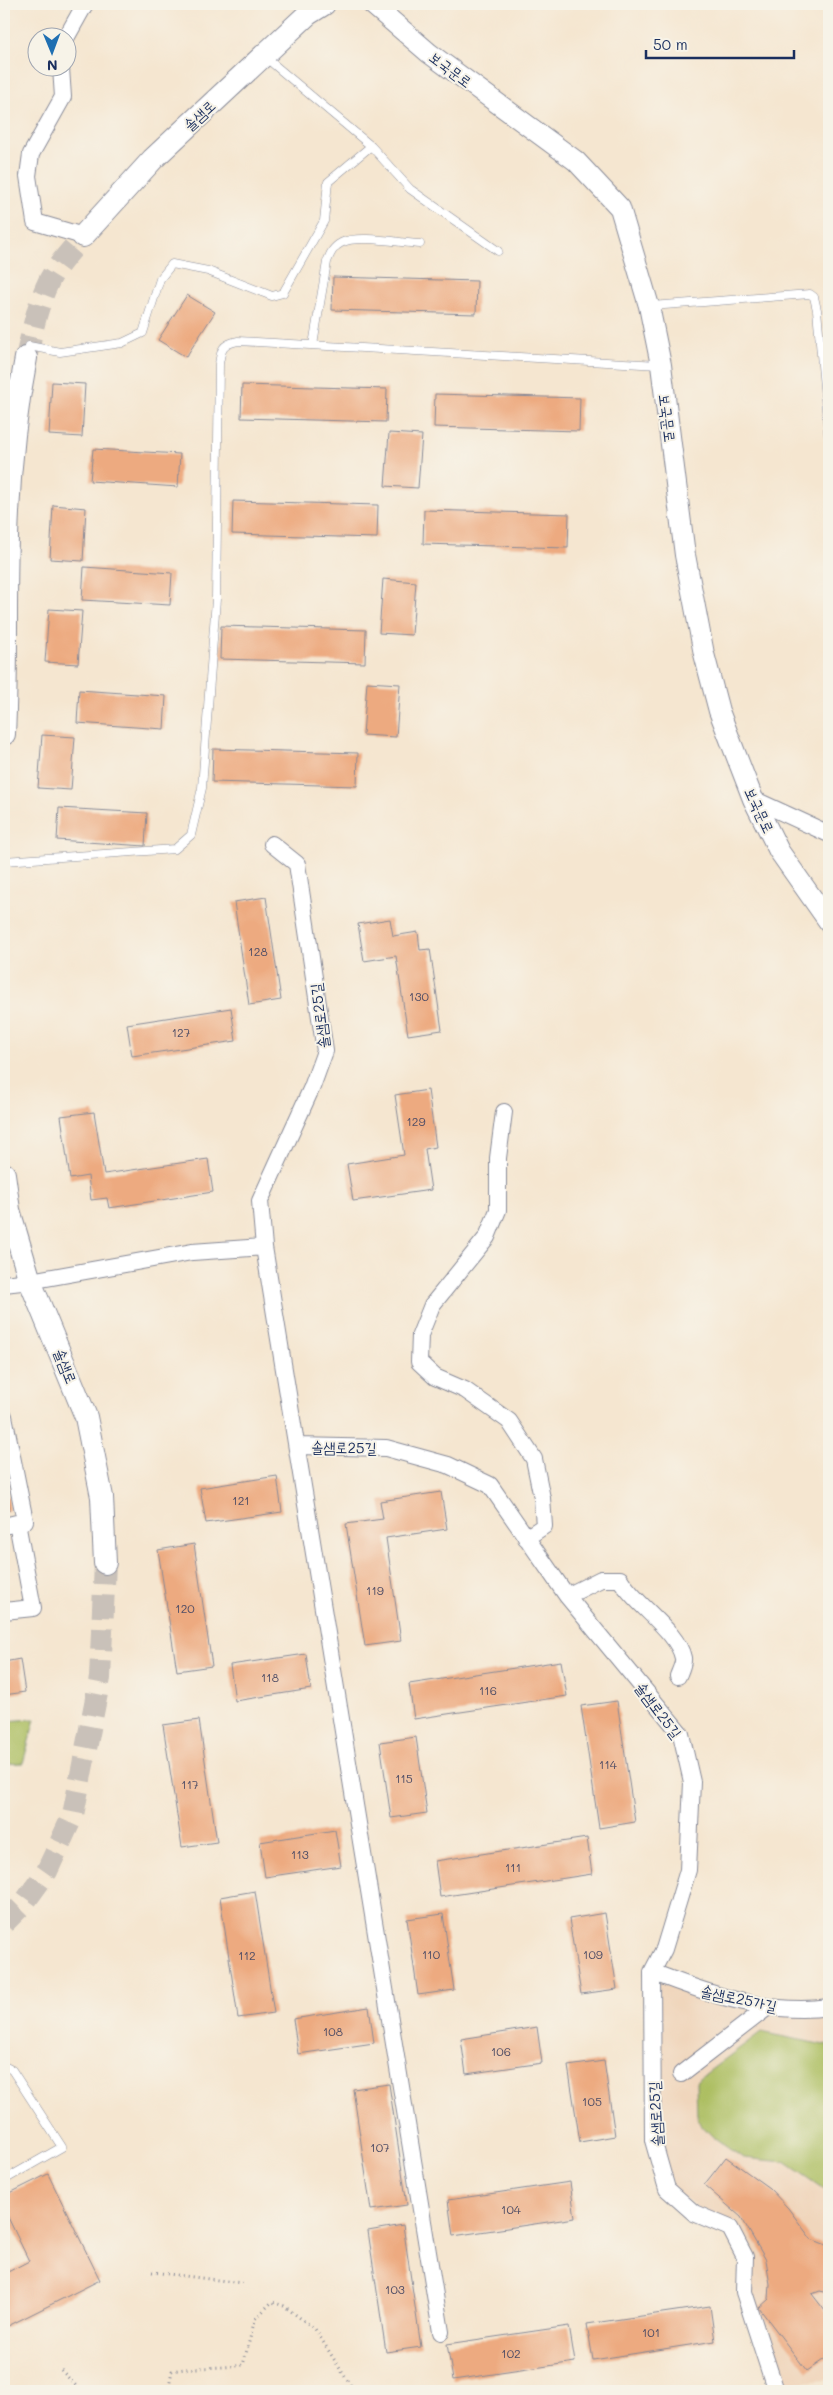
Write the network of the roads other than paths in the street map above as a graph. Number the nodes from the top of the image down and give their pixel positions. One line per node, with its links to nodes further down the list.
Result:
1 (85, 4): 4 (street)
2 (324, 4): 5 (main road, 솔샘로)
3 (372, 4): 11 (street, 보국문로)
4 (72, 28)
5 (263, 55): 7 (lane); 8 (main road, 솔샘로)
6 (61, 78): 8 (street)
7 (371, 146): 10 (lane); 13 (lane)
8 (83, 236)
9 (420, 244): 12 (lane)
10 (498, 251)
11 (649, 306): 14 (street, 보국문로); 16 (lane)
12 (313, 345): 14 (lane); 21 (lane)
13 (27, 352): 15 (main road)
14 (661, 365): 18 (street, 보국문로)
15 (11, 391): 17 (main road)
16 (829, 442)
17 (4, 734)
18 (753, 799): 19 (street); 22 (street, 보국문로)
19 (829, 834)
20 (272, 844): 25 (street, 솔샘로25길)
21 (4, 861)
22 (829, 922)
23 (504, 1112): 32 (street)
24 (4, 1174): 26 (main road, 솔샘로)
25 (264, 1247): 26 (street); 29 (street, 솔샘로25길)
26 (30, 1281): 27 (street); 33 (main road, 솔샘로)
27 (4, 1284)
28 (4, 1416): 30 (street)
29 (296, 1446): 32 (street, 솔샘로25길); 43 (street)
30 (8, 1455): 31 (street)
31 (11, 1524): 35 (street)
32 (526, 1538): 34 (street, 솔샘로25길)
33 (106, 1563)
34 (567, 1596): 36 (street); 37 (street, 솔샘로25길)
35 (4, 1611)
36 (678, 1676)
37 (652, 1972): 39 (street, 솔샘로25가길); 44 (street, 솔샘로25길)
38 (827, 2005): 39 (street, 솔샘로25가길)
39 (768, 2007): 41 (street)
40 (4, 2066): 42 (lane)
41 (681, 2074)
42 (4, 2180)
43 (441, 2332)
44 (776, 2391)

